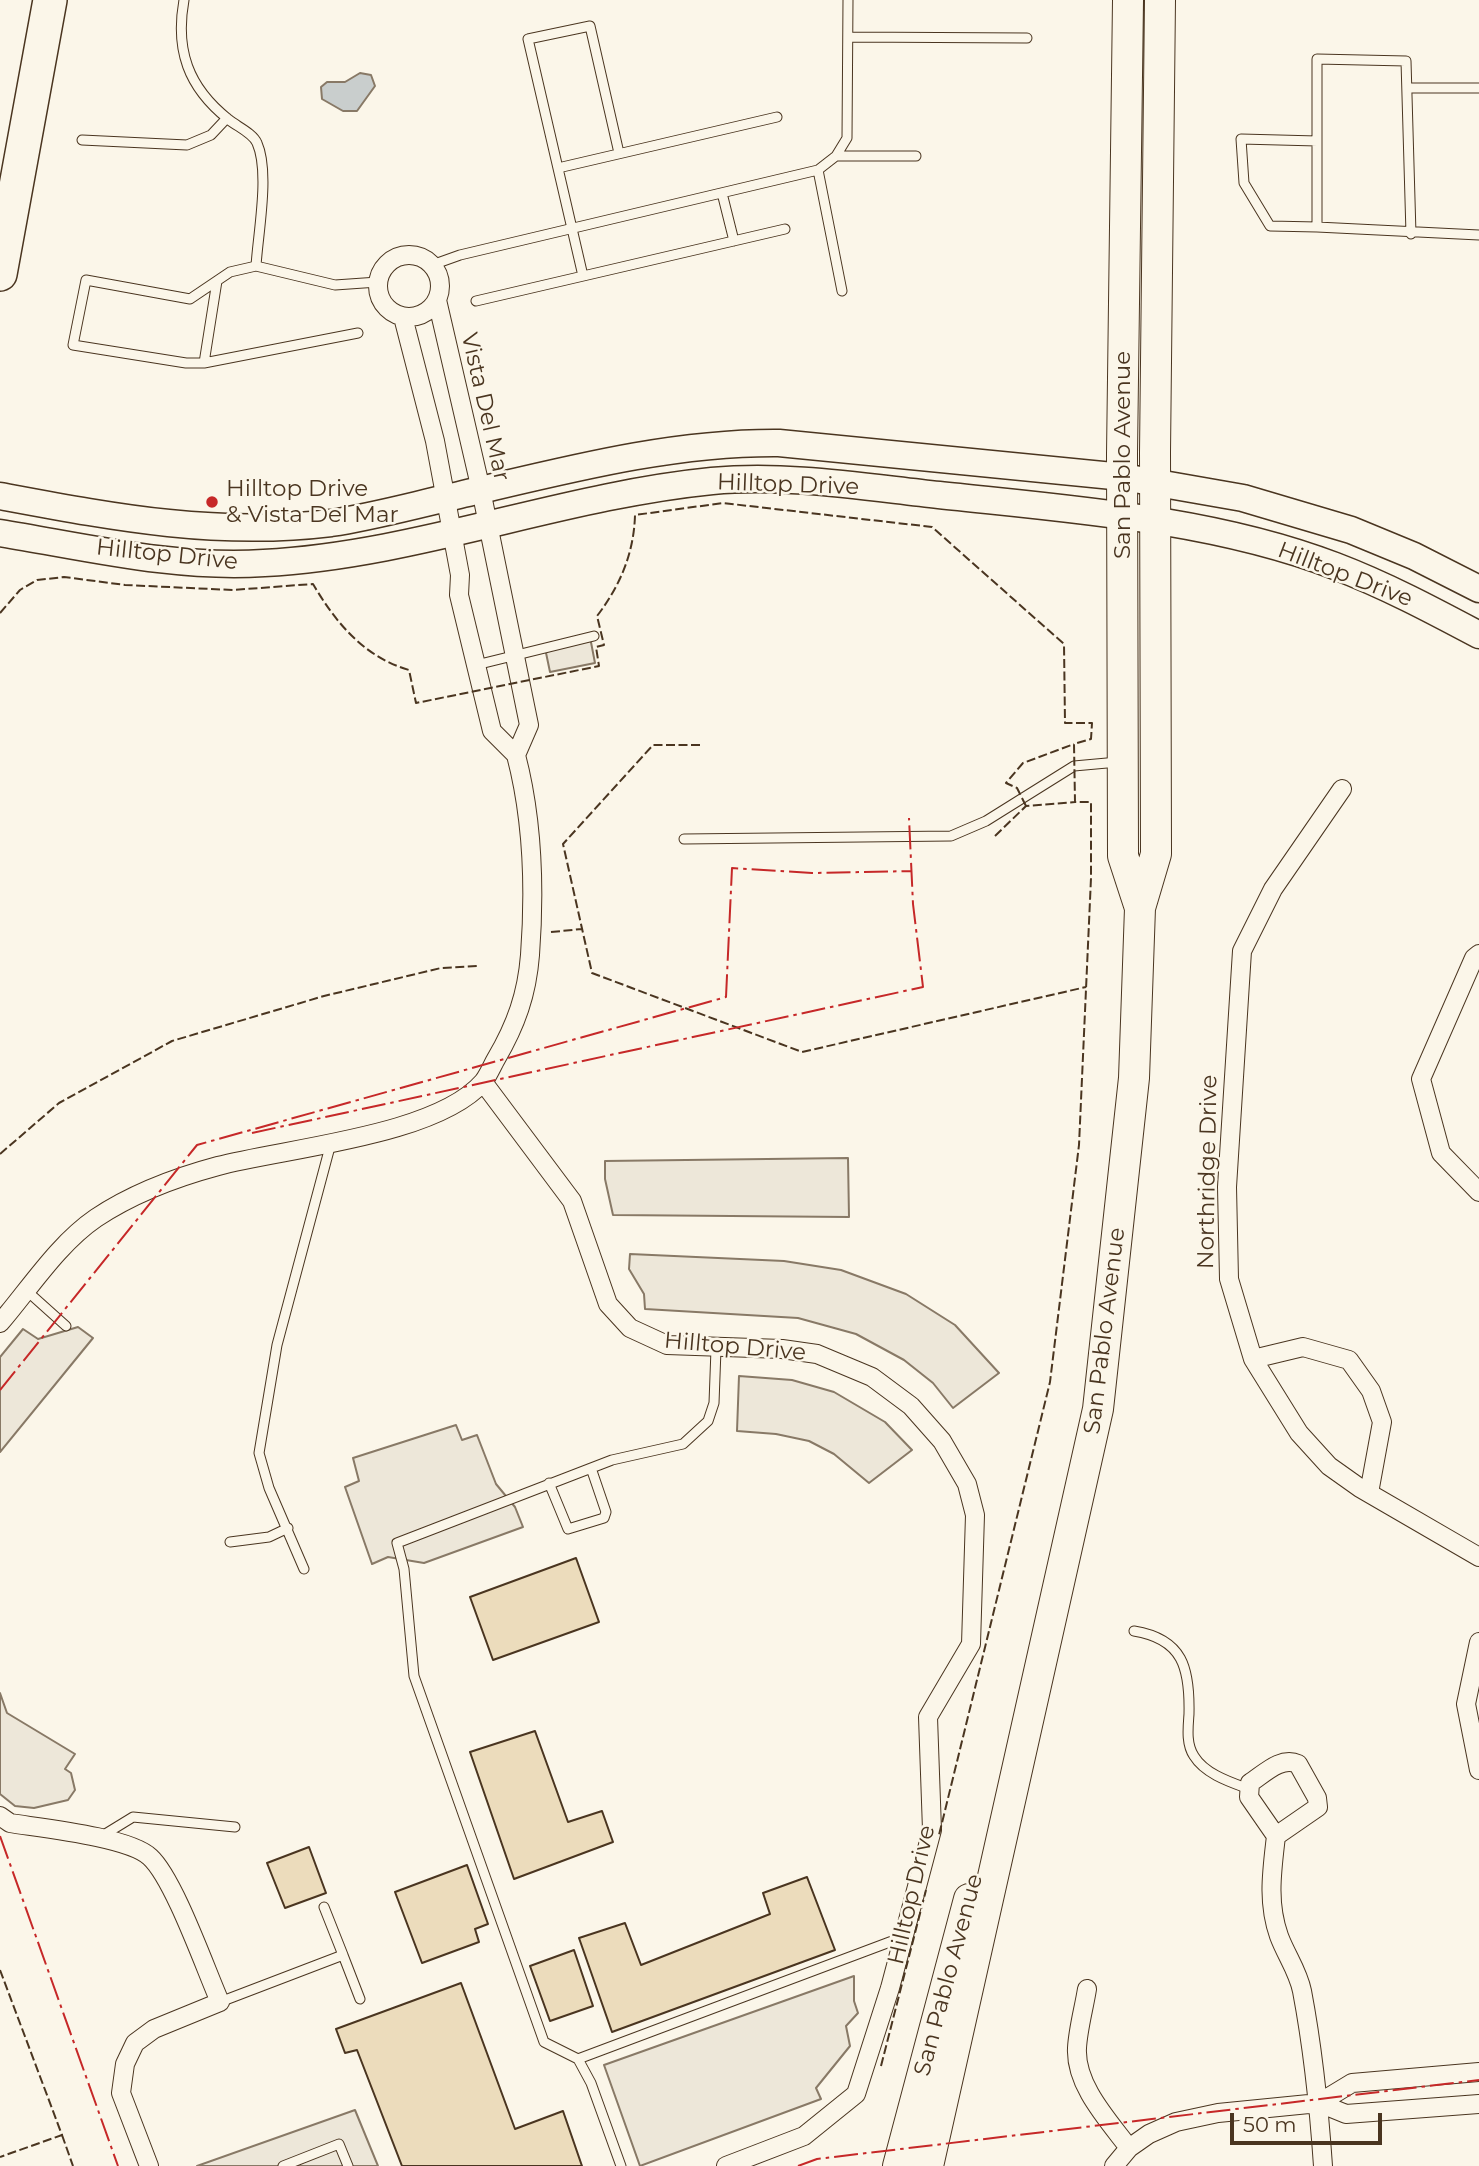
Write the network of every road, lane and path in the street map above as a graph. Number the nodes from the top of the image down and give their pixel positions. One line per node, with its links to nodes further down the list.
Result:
1 (50, 0): 28 (highway)
2 (184, 0): 11 (lane)
3 (848, 0): 6 (lane)
4 (1128, 0): 38 (main road, San Pablo Avenue)
5 (1160, 0): 39 (main road, San Pablo Avenue)
6 (848, 37): 7 (lane); 15 (lane)
7 (1027, 38)
8 (1407, 88): 9 (lane); 13 (lane); 23 (lane)
9 (1479, 88)
10 (777, 117): 14 (lane)
11 (227, 118): 12 (lane); 27 (lane)
12 (82, 140)
13 (1317, 141): 20 (lane); 20 (lane)
14 (620, 153): 17 (lane); 17 (lane)
15 (836, 156): 16 (lane); 18 (lane)
16 (916, 156)
17 (558, 168): 21 (lane)
18 (818, 170): 19 (lane); 32 (lane)
19 (722, 193): 21 (lane); 25 (lane)
20 (1317, 227): 23 (lane)
21 (572, 229): 26 (lane); 29 (lane)
22 (785, 229): 25 (lane)
23 (1411, 234): 24 (lane)
24 (1479, 235)
25 (734, 241): 29 (lane)
26 (432, 265): 31 (street); 33 (street)
27 (256, 266): 30 (lane); 31 (lane)
28 (0, 274)
29 (583, 276): 34 (lane)
30 (217, 281): 37 (lane); 37 (lane)
31 (378, 282): 35 (street)
32 (842, 291)
33 (437, 300): 35 (street); 40 (street, Vista Del Mar)
34 (476, 301)
35 (403, 317): 42 (street)
36 (358, 333): 37 (lane)
37 (204, 363)
38 (1123, 477): 39 (main road, Hilltop Drive); 40 (main road, Hilltop Drive); 43 (main road, San Pablo Avenue)
39 (1156, 483): 44 (main road, San Pablo Avenue); 48 (main road, Hilltop Drive)
40 (481, 490): 42 (main road, Hilltop Drive); 45 (street, Vista Del Mar)
41 (0, 496): 42 (main road, Hilltop Drive)
42 (445, 498): 47 (street)
43 (1123, 515): 44 (main road, Hilltop Drive); 45 (main road, Hilltop Drive); 54 (main road, San Pablo Avenue)
44 (1156, 522): 49 (main road, Hilltop Drive); 57 (main road, San Pablo Avenue)
45 (487, 525): 47 (main road, Hilltop Drive); 51 (street, Vista Del Mar)
46 (0, 533): 47 (main road, Hilltop Drive)
47 (450, 535): 52 (street)
48 (1479, 589)
49 (1479, 635)
50 (594, 636): 51 (lane)
51 (514, 656): 52 (lane); 53 (street, Vista Del Mar)
52 (476, 665): 53 (street)
53 (516, 755): 59 (street)
54 (1123, 762): 56 (lane); 57 (main road, San Pablo Avenue)
55 (1342, 789): 66 (street, Northridge Drive)
56 (684, 839)
57 (1140, 908): 77 (main road, San Pablo Avenue)
58 (1479, 954): 61 (street)
59 (483, 1082): 60 (street); 65 (street, Hilltop Drive)
60 (331, 1143): 62 (street); 70 (lane)
61 (1479, 1192)
62 (27, 1291): 63 (street); 64 (lane)
63 (0, 1323)
64 (66, 1326)
65 (716, 1349): 67 (lane); 84 (street, Hilltop Drive)
66 (1253, 1359): 69 (street, Northridge Drive); 69 (street)
67 (591, 1468): 68 (lane); 68 (lane)
68 (549, 1483): 89 (lane)
69 (1369, 1493): 72 (street, Northridge Drive)
70 (288, 1528): 71 (lane); 73 (lane)
71 (230, 1542)
72 (1479, 1557)
73 (304, 1569)
74 (1134, 1631): 78 (lane)
75 (1479, 1642): 76 (street)
76 (1479, 1770)
77 (1011, 1787): 99 (main road, San Pablo Avenue); 100 (main road, San Pablo Avenue)
78 (1249, 1789): 81 (street); 81 (street)
79 (0, 1816): 82 (street)
80 (234, 1826): 82 (lane)
81 (1276, 1836): 91 (street)
82 (100, 1837): 88 (street)
83 (324, 1908): 85 (lane)
84 (903, 1937): 89 (lane); 98 (street, Hilltop Drive)
85 (343, 1955): 87 (lane); 88 (lane)
86 (1087, 1989): 93 (street)
87 (360, 1999)
88 (220, 2002): 94 (street)
89 (579, 2059): 97 (lane)
90 (1479, 2072): 91 (street)
91 (1319, 2103): 92 (street); 93 (street); 102 (street)
92 (1479, 2104)
93 (1129, 2148): 101 (street)
94 (149, 2166)
95 (283, 2166): 96 (lane)
96 (348, 2166)
97 (621, 2166)
98 (726, 2166)
99 (898, 2166)
100 (928, 2166)
101 (1114, 2166)
102 (1323, 2166)

